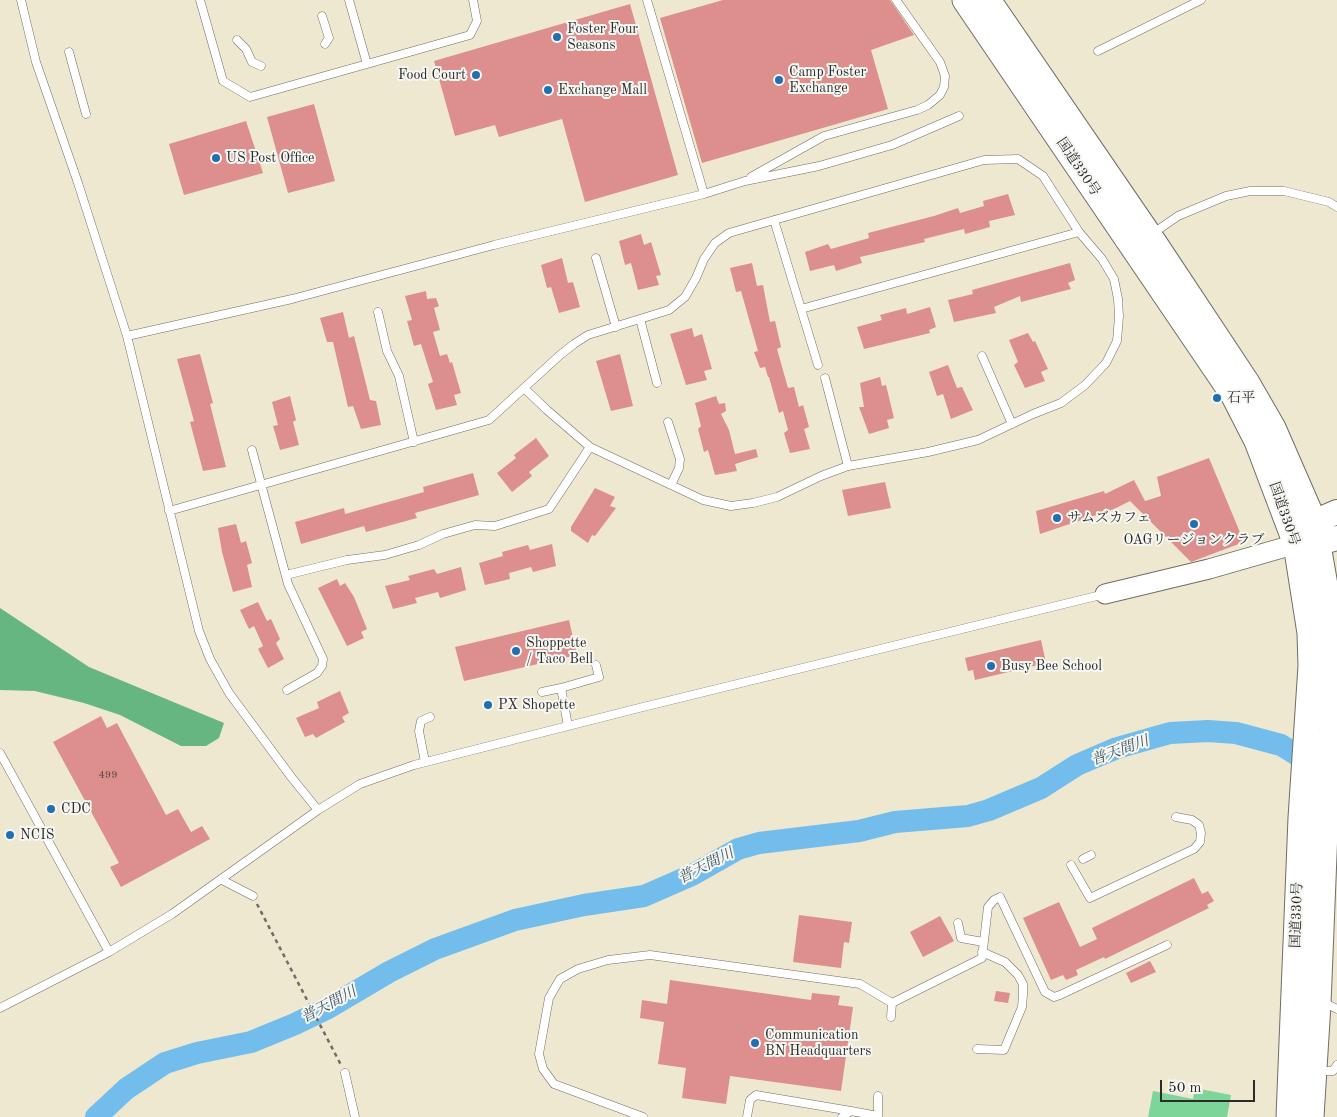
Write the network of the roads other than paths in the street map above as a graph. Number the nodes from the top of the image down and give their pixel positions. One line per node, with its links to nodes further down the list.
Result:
1 (21, 0): 30 (lane)
2 (200, 0): 15 (lane)
3 (349, 0): 15 (lane)
4 (473, 0): 15 (lane)
5 (647, 0): 20 (lane)
6 (896, 0): 19 (lane)
7 (964, 0): 24 (highway, 国道330号)
8 (988, 0): 24 (highway, 国道330号)
9 (1201, 0): 13 (lane)
10 (322, 16): 12 (lane)
11 (237, 40): 16 (lane)
12 (325, 44)
13 (1098, 51)
14 (69, 52): 17 (lane)
15 (367, 64)
16 (261, 66)
17 (86, 114)
18 (959, 116): 19 (lane)
19 (745, 181): 20 (lane)
20 (704, 194): 30 (lane)
21 (1337, 207): 24 (lane)
22 (774, 220): 23 (lane); 26 (lane); 28 (lane)
23 (1079, 232): 26 (lane); 37 (lane)
24 (1140, 241): 46 (highway, 国道330号)
25 (596, 258): 29 (lane)
26 (801, 309): 32 (lane)
27 (378, 312): 38 (lane)
28 (640, 319): 29 (lane); 34 (lane)
29 (616, 326): 35 (lane)
30 (127, 336): 44 (lane)
31 (982, 356): 37 (lane)
32 (818, 365)
33 (825, 378): 41 (lane)
34 (657, 384)
35 (524, 388): 38 (lane); 39 (lane)
36 (668, 422): 43 (lane)
37 (1012, 424): 41 (lane)
38 (414, 442): 42 (lane)
39 (590, 447): 43 (lane); 47 (lane)
40 (252, 450): 42 (lane)
41 (848, 466): 43 (lane)
42 (260, 485): 44 (lane); 47 (lane)
43 (671, 485)
44 (169, 512): 57 (lane)
45 (1337, 512): 46 (main road)
46 (1316, 537): 48 (street); 70 (highway, 国道330号); 84 (highway, 国道330号)
47 (286, 575): 51 (lane)
48 (1105, 594): 54 (lane)
49 (596, 665): 50 (lane)
50 (562, 688): 52 (lane); 54 (lane)
51 (287, 690)
52 (542, 692)
53 (430, 717): 56 (lane)
54 (568, 726): 56 (lane)
55 (0, 753): 67 (lane)
56 (425, 762): 57 (lane)
57 (318, 810): 62 (lane)
58 (1176, 817): 61 (lane)
59 (1091, 855): 60 (lane)
60 (1083, 859)
61 (1071, 865)
62 (222, 880): 63 (lane); 67 (lane)
63 (253, 896)
64 (958, 923): 65 (lane)
65 (983, 942): 66 (lane); 68 (lane)
66 (1167, 945)
67 (109, 952): 71 (lane)
68 (982, 952): 69 (lane); 73 (lane)
69 (892, 1003): 72 (lane); 80 (lane)
70 (1328, 1006): 74 (highway, 国道330号)
71 (0, 1008)
72 (891, 1016)
73 (978, 1049)
74 (1326, 1068): 85 (highway, 国道330号)
75 (345, 1072): 79 (lane)
76 (878, 1096): 78 (lane)
77 (852, 1111): 78 (lane); 81 (lane); 82 (lane)
78 (878, 1116): 83 (lane)
79 (355, 1117)
80 (643, 1117)
81 (747, 1117)
82 (842, 1117)
83 (887, 1117)
84 (1289, 1117)
85 (1311, 1117)

